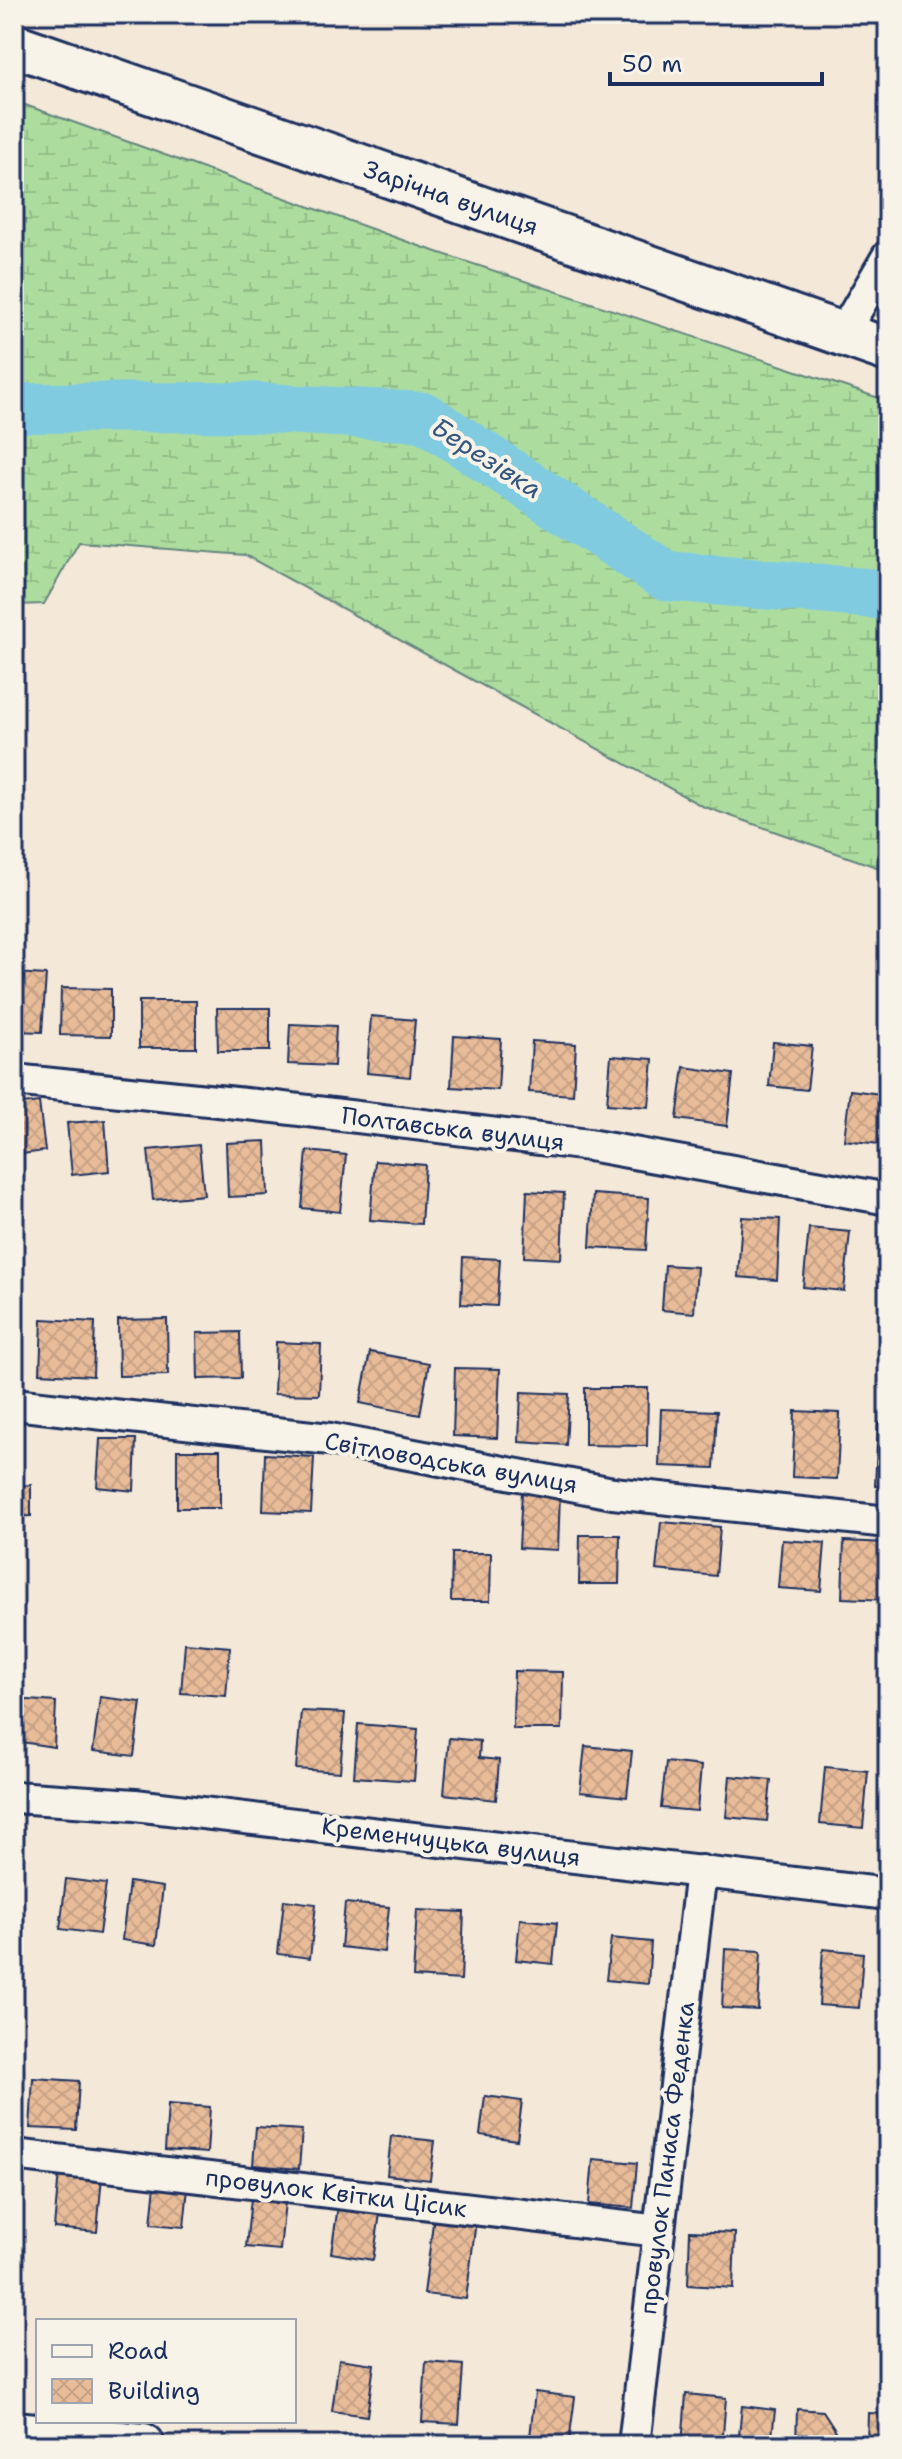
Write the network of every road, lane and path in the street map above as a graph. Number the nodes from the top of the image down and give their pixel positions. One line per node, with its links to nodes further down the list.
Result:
1 (14, 45): 3 (street, Зарічна вулиця)
2 (888, 256): 3 (street)
3 (842, 335): 4 (street, Зарічна вулиця)
4 (888, 350)
5 (14, 1080): 6 (street, Полтавська вулиця)
6 (888, 1199)
7 (14, 1404): 8 (street, Світловодська вулиця)
8 (888, 1522)
9 (14, 1797): 10 (street, Кременчуцька вулиця)
10 (701, 1871): 11 (street, Кременчуцька вулиця); 13 (street, провулок Панаса Феденка)
11 (888, 1894)
12 (14, 2155): 13 (street, провулок Квітки Цісик)
13 (659, 2231): 16 (street, провулок Панаса Феденка)
14 (14, 2433): 15 (street)
15 (143, 2445)
16 (634, 2445)

